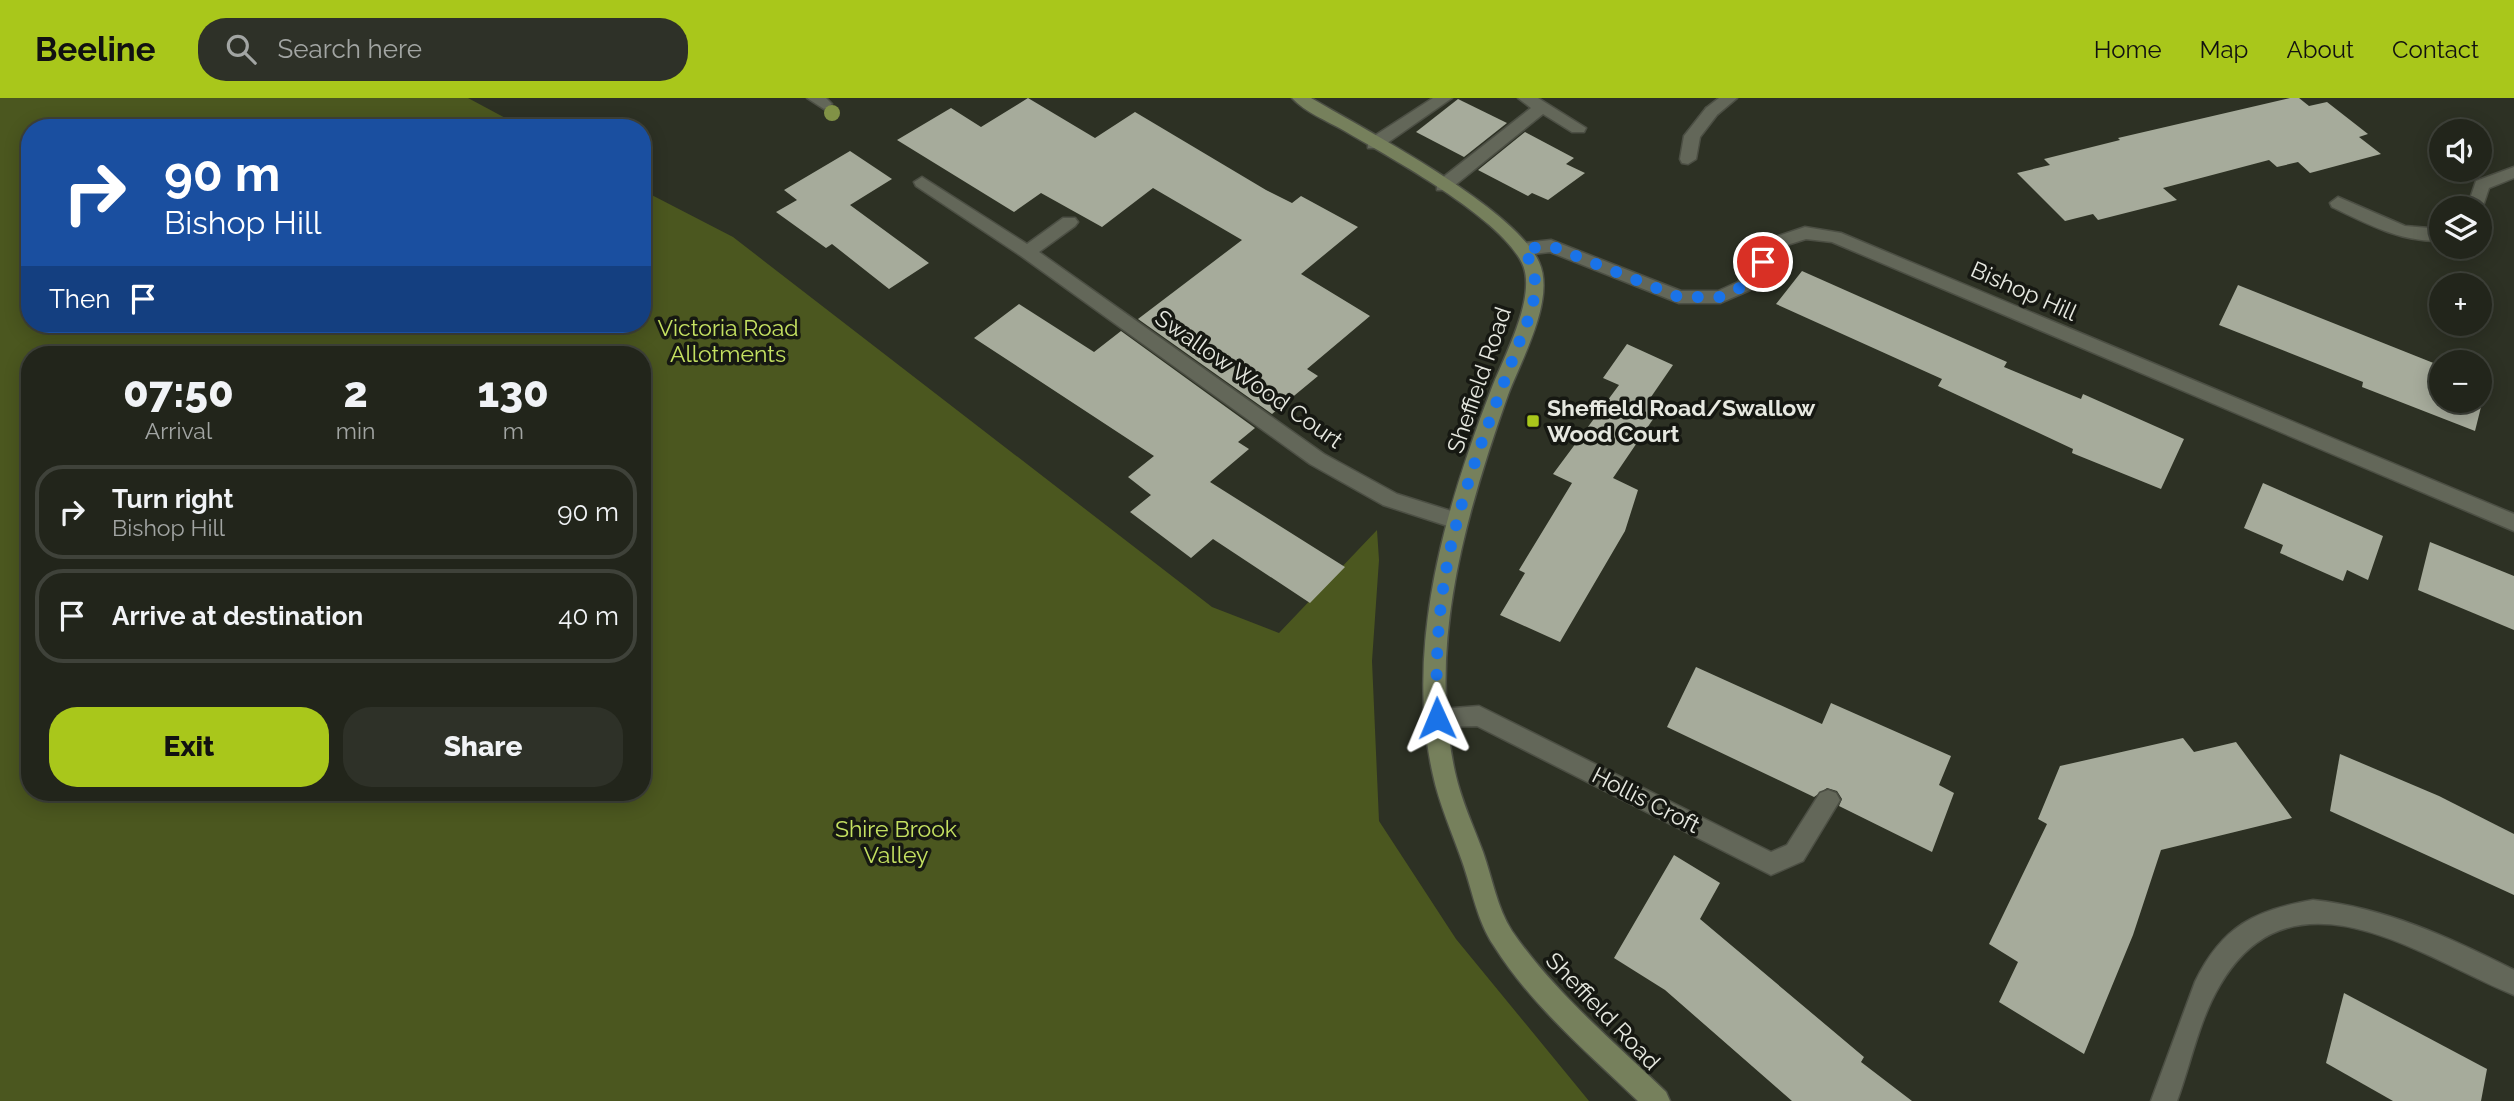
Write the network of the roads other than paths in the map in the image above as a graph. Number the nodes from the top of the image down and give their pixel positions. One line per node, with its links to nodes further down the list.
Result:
1 (1300, 98): 7 (main road)
2 (1444, 98): 7 (street)
3 (1526, 98): 5 (street)
4 (1729, 98): 8 (street)
5 (1542, 107): 6 (street); 11 (street)
6 (1578, 128)
7 (1374, 144): 11 (main road)
8 (1688, 159)
9 (2514, 172): 12 (street)
10 (922, 182): 17 (street, Swallow Wood Court)
11 (1443, 186): 16 (main road)
12 (2479, 196)
13 (2337, 203): 15 (street)
14 (1069, 222): 17 (street)
15 (2429, 236)
16 (1524, 249): 18 (main road, Sheffield Road); 19 (street, Bishop Hill)
17 (1027, 252): 18 (street, Swallow Wood Court)
18 (1457, 522): 20 (main road, Sheffield Road)
19 (2514, 523)
20 (1437, 718): 21 (street, Hollis Croft); 23 (main road, Sheffield Road)
21 (1828, 800)
22 (2514, 983): 24 (street)
23 (1657, 1101)
24 (2164, 1101)

